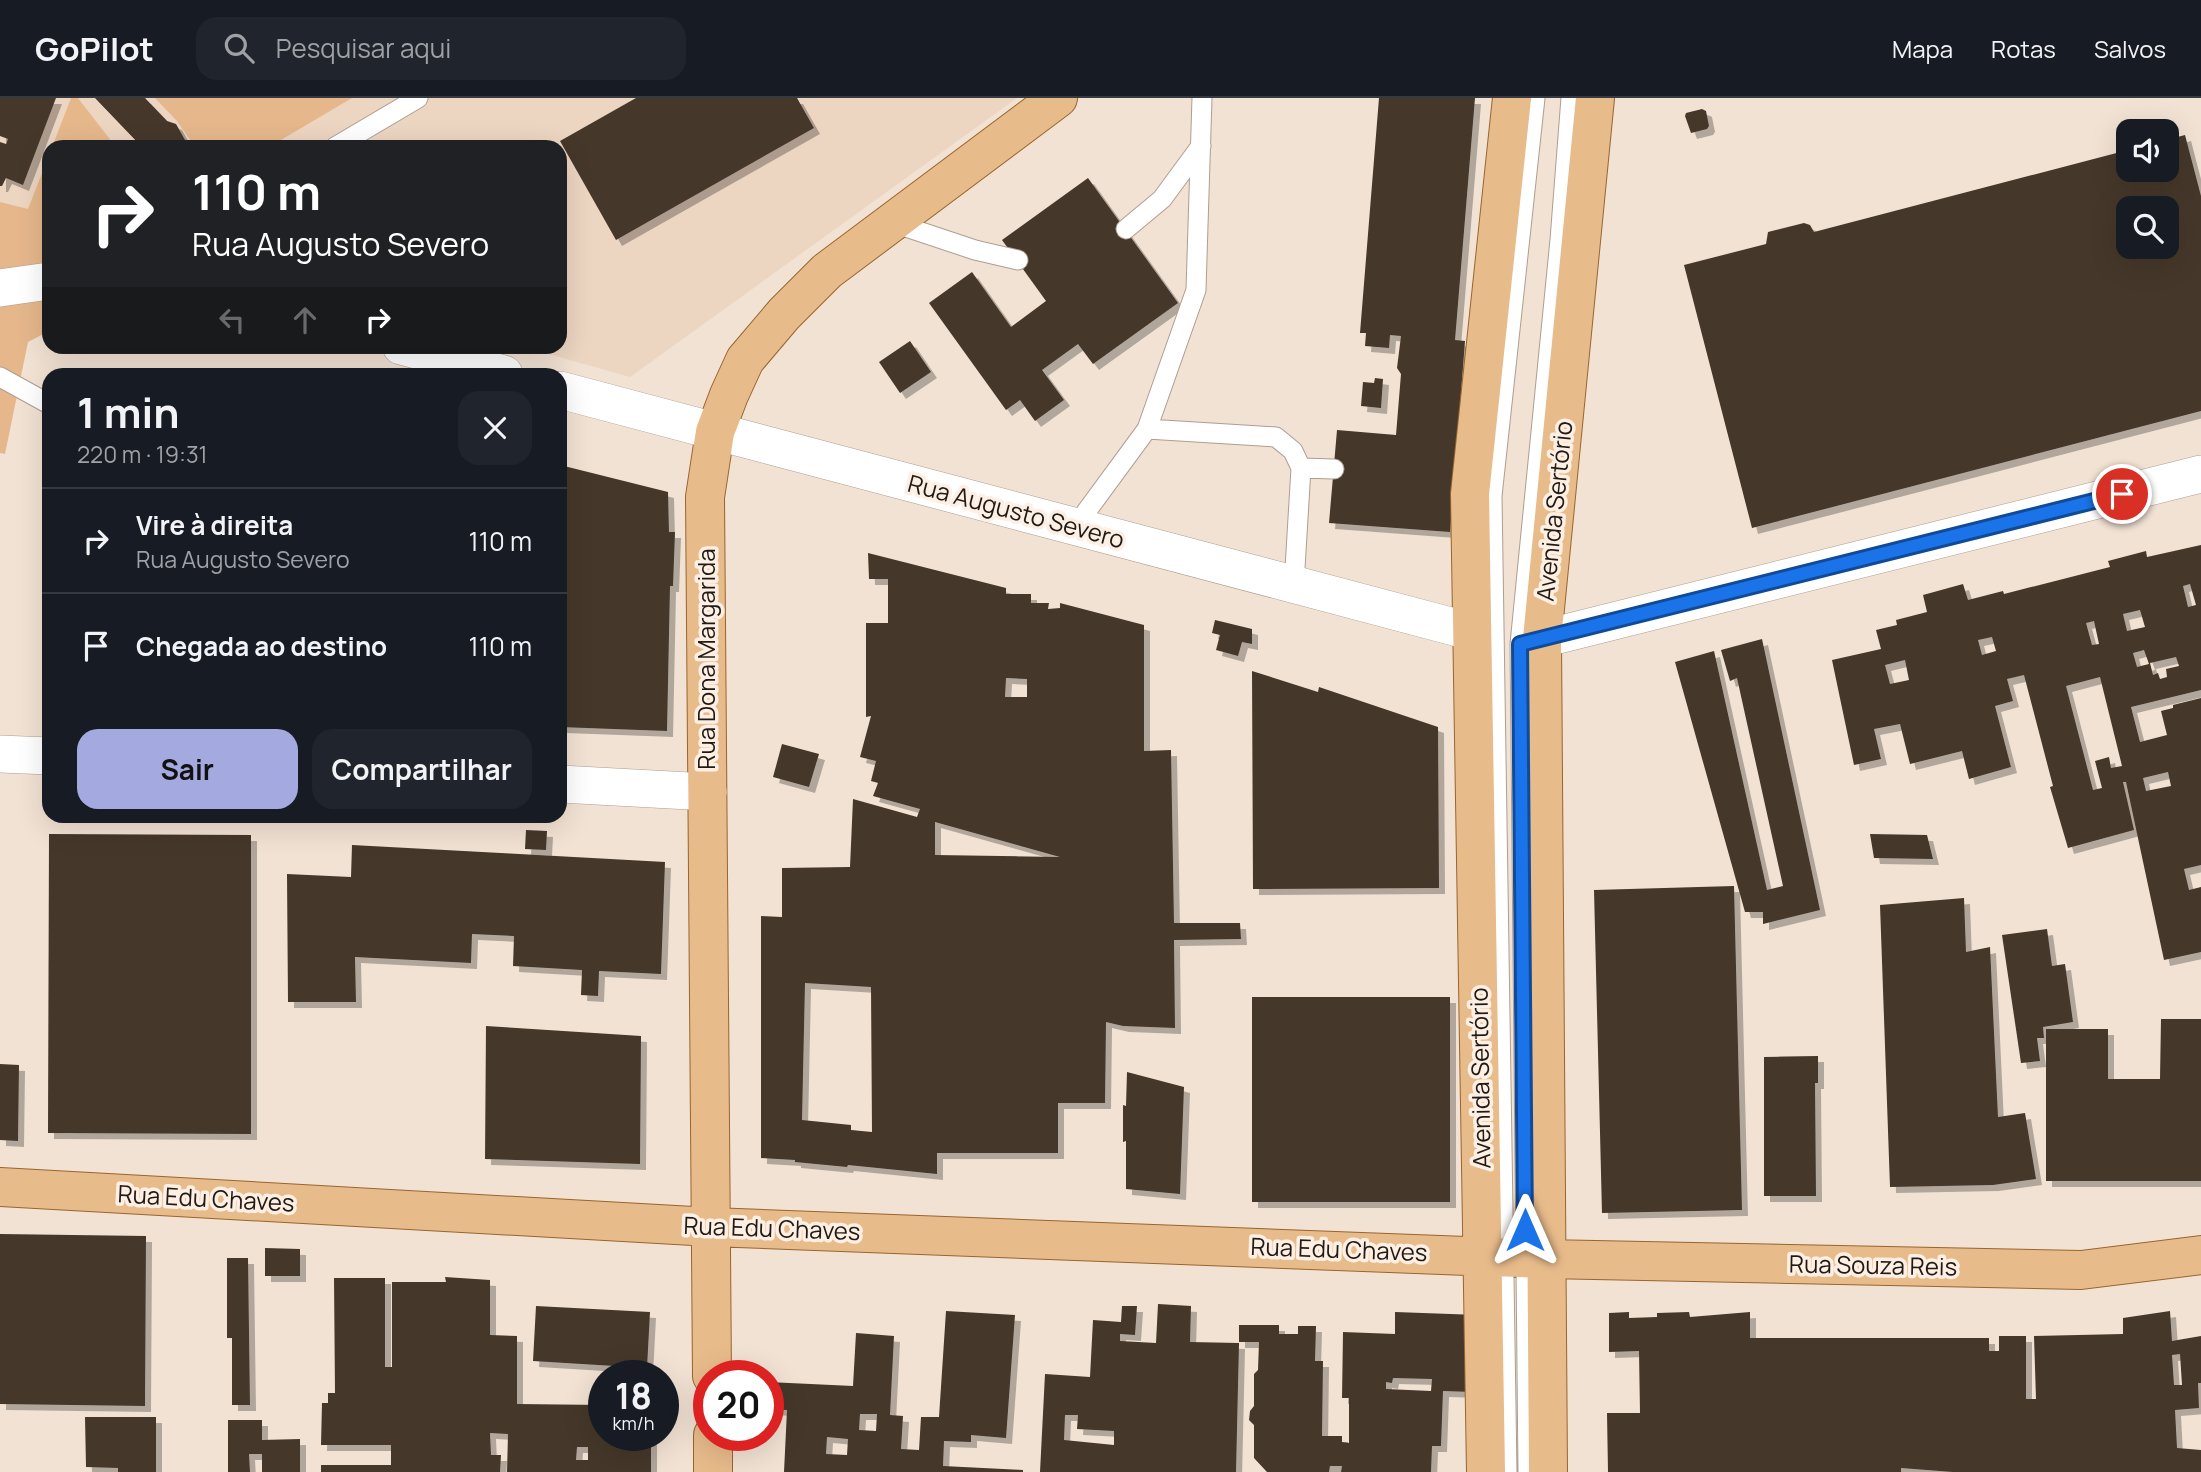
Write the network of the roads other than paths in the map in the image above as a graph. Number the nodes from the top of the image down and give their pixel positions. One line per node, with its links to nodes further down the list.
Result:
1 (418, 98): 8 (lane)
2 (1058, 98): 10 (main road, Rua Dona Margarida)
3 (1202, 98): 9 (lane)
4 (1512, 98): 27 (main road, Avenida Sertório)
5 (1535, 98): 27 (lane)
6 (1571, 98): 28 (lane)
7 (1595, 98): 28 (main road, Avenida Sertório)
8 (347, 140)
9 (1201, 146): 11 (lane); 20 (lane)
10 (890, 222): 12 (lane); 21 (main road, Rua Dona Margarida)
11 (1126, 229)
12 (1018, 260)
13 (42, 282): 14 (street)
14 (0, 288)
15 (430, 354): 16 (street)
16 (481, 368)
17 (0, 377): 19 (lane)
18 (567, 392): 21 (street, Rua Augusto Severo)
19 (42, 400)
20 (1147, 429): 22 (lane); 25 (lane)
21 (715, 432): 25 (street, Rua Augusto Severo); 32 (main road, Rua Dona Margarida)
22 (1301, 467): 23 (lane); 26 (lane)
23 (1334, 469)
24 (2201, 474): 28 (street)
25 (1075, 527): 26 (street, Rua Augusto Severo)
26 (1294, 585): 27 (street, Rua Augusto Severo)
27 (1484, 635): 36 (main road, Avenida Sertório)
28 (1531, 641): 36 (main road, Avenida Sertório)
29 (0, 754): 30 (street)
30 (42, 756)
31 (567, 784): 32 (street)
32 (708, 792): 34 (main road, Rua Dona Margarida)
33 (0, 1187): 34 (main road, Rua Edu Chaves)
34 (711, 1227): 36 (main road, Rua Edu Chaves); 37 (main road, Rua Dona Margarida)
35 (2201, 1255): 36 (main road, Rua Souza Reis)
36 (1515, 1257): 40 (main road, Avenida Sertório); 41 (lane); 42 (lane); 43 (main road, Avenida Sertório)
37 (712, 1360)
38 (713, 1451): 39 (main road)
39 (713, 1472)
40 (1486, 1472)
41 (1507, 1472)
42 (1528, 1472)
43 (1548, 1472)

